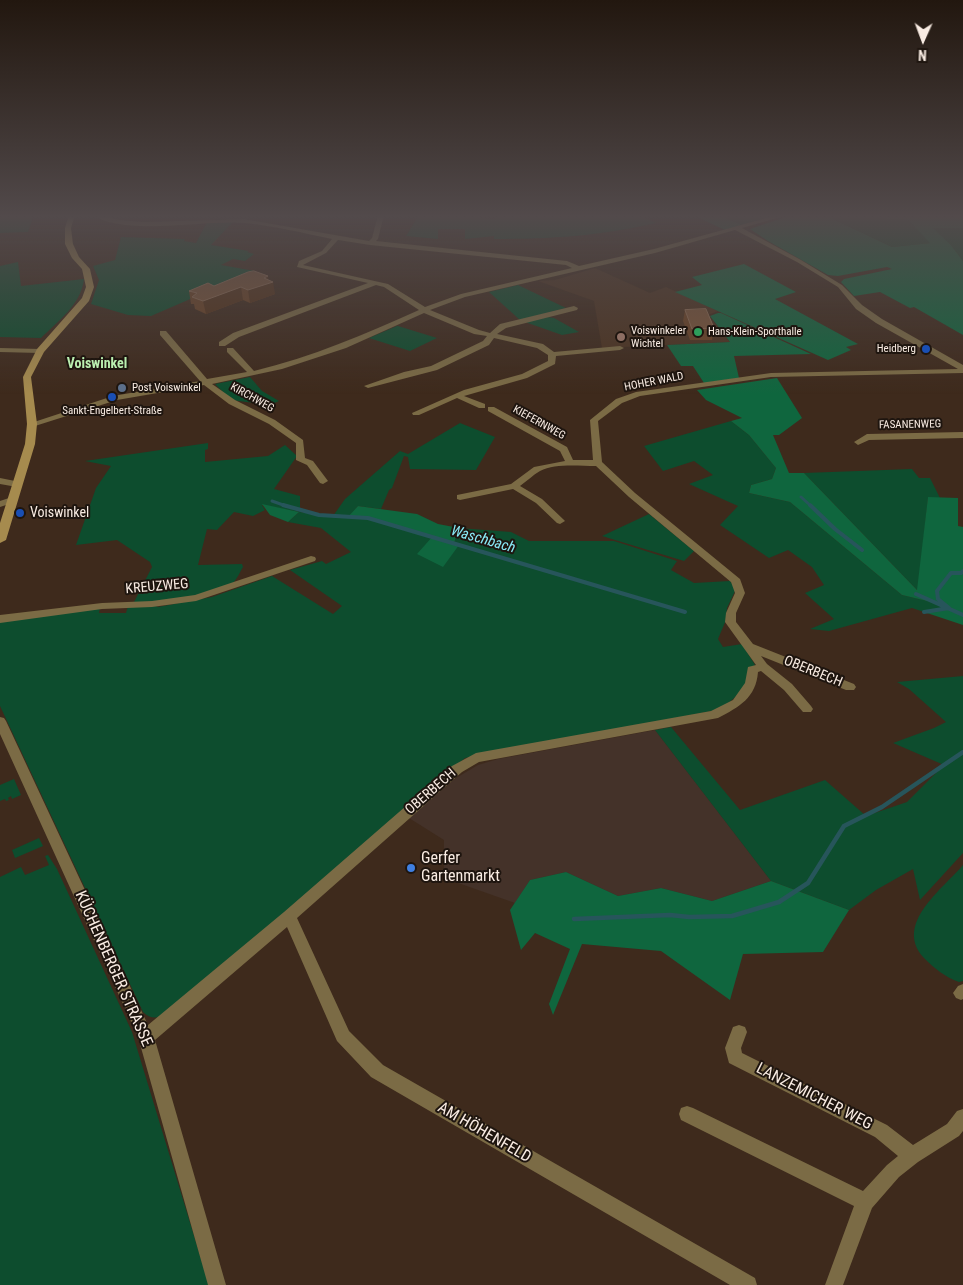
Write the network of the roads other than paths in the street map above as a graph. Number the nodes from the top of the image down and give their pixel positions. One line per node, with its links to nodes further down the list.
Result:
1 (87, 275): 14 (main road)
2 (340, 275): 5 (street)
3 (552, 275): 7 (street)
4 (822, 275): 16 (street)
5 (376, 283): 7 (street); 10 (street)
6 (574, 308): 9 (street)
7 (424, 310): 9 (street); 17 (street)
8 (163, 333): 18 (street, KIRCHWEG)
9 (492, 336): 15 (street); 19 (street)
10 (222, 344)
11 (620, 348): 15 (street)
12 (0, 350): 14 (street)
13 (230, 350): 17 (street)
14 (40, 351): 24 (main road)
15 (552, 354): 20 (street)
16 (963, 370): 28 (street, HOHER WALD)
17 (252, 374): 18 (street)
18 (206, 383): 24 (street); 30 (street, KIRCHWEG)
19 (368, 386)
20 (458, 396): 21 (street); 23 (street)
21 (482, 406)
22 (491, 409): 27 (street, KIEFERNWEG)
23 (416, 413)
24 (32, 424): 31 (main road)
25 (963, 435): 26 (street, FASANENWEG)
26 (858, 442)
27 (570, 463): 28 (street); 32 (street)
28 (598, 463): 40 (street, OBERBECH)
29 (0, 481): 31 (street)
30 (323, 481)
31 (17, 484): 34 (main road)
32 (514, 486): 33 (street); 36 (street)
33 (460, 497)
34 (12, 500): 35 (street); 37 (main road)
35 (0, 504)
36 (560, 521)
37 (0, 540)
38 (311, 559): 39 (street, KREUZWEG)
39 (0, 619)
40 (749, 647): 41 (street, OBERBECH); 42 (street, OBERBECH)
41 (763, 667): 43 (street, OBERBECH); 45 (street, OBERBECH)
42 (850, 687)
43 (807, 710)
44 (0, 721): 47 (street, KÜCHENBERGER STRASSE)
45 (289, 916): 47 (street, OBERBECH); 53 (street, AM HÖHENFELD)
46 (739, 1032): 50 (street, LANZEMICHER WEG)
47 (146, 1037): 52 (street, KÜCHENBERGER STRASSE)
48 (687, 1114): 51 (street)
49 (963, 1117): 50 (street)
50 (912, 1156): 51 (street)
51 (865, 1202): 54 (street)
52 (217, 1285)
53 (748, 1285)
54 (834, 1285)

